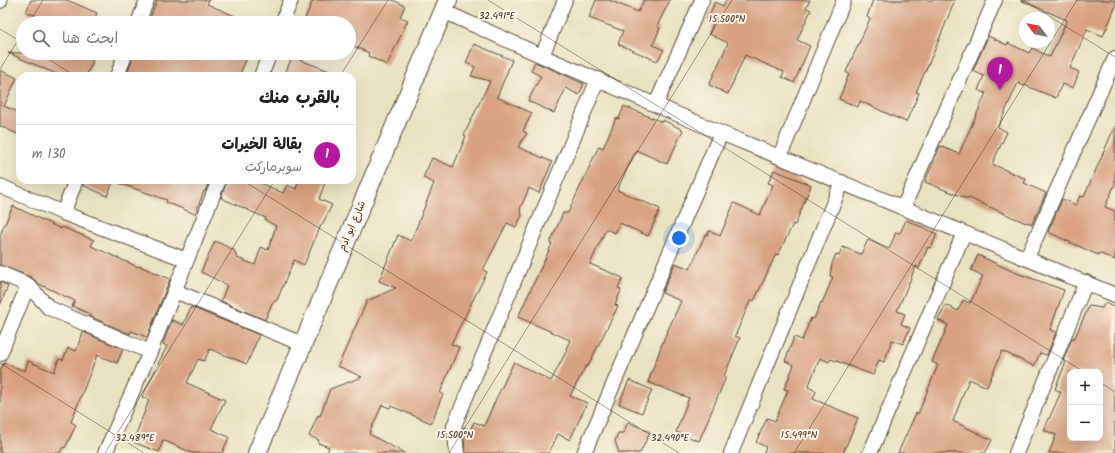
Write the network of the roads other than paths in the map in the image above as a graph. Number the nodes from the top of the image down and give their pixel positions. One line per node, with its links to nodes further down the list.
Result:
1 (147, 0): 8 (street)
2 (291, 0): 9 (street)
3 (565, 0): 10 (street)
4 (702, 0): 17 (street)
5 (844, 0): 19 (street)
6 (995, 0): 24 (street)
7 (446, 6): 10 (street); 34 (street, شارع ابو ادم)
8 (141, 16)
9 (285, 16)
10 (542, 56): 16 (street)
11 (1115, 58): 27 (street)
12 (123, 60): 14 (street)
13 (267, 60): 15 (street)
14 (119, 72)
15 (262, 72)
16 (598, 79): 17 (street); 39 (street)
17 (656, 104): 18 (street)
18 (721, 133): 19 (street); 40 (street)
19 (780, 156): 20 (street)
20 (842, 182): 24 (street); 41 (street)
21 (74, 184): 25 (street)
22 (217, 184): 28 (street)
23 (0, 186): 25 (street)
24 (903, 208): 26 (street)
25 (63, 213): 28 (street)
26 (964, 233): 27 (street); 42 (street)
27 (1027, 258): 30 (street)
28 (187, 260): 32 (street)
29 (0, 273): 31 (street)
30 (1086, 282): 33 (street); 43 (street)
31 (28, 285): 35 (street); 36 (street)
32 (175, 291): 34 (street); 35 (street)
33 (1115, 294)
34 (302, 344): 38 (street, شارع ابو ادم)
35 (150, 352): 37 (street)
36 (0, 354)
37 (105, 453)
38 (257, 453)
39 (457, 453)
40 (584, 453)
41 (731, 453)
42 (870, 453)
43 (1016, 453)

